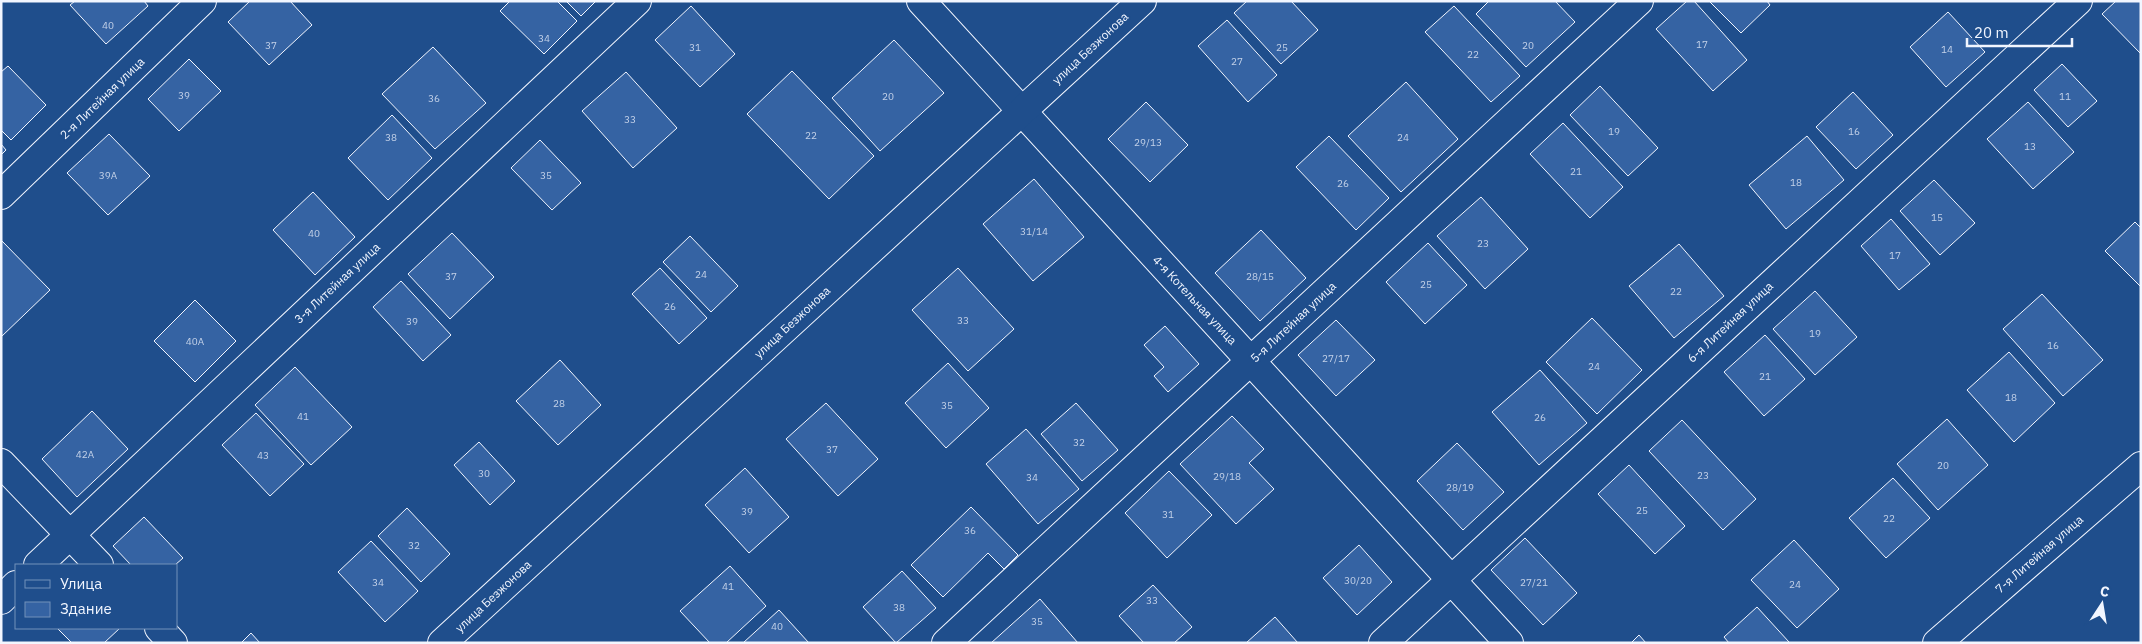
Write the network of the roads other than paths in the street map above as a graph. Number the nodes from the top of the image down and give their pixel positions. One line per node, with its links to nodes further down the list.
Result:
1 (202, 1): 8 (street, 2-я Литейная улица)
2 (637, 1): 12 (street, 3-я Литейная улица)
3 (921, 1): 7 (street, 4-я Котельная улица)
4 (1142, 1): 7 (street, улица Безжонова)
5 (1639, 1): 9 (street, 5-я Литейная улица)
6 (2078, 1): 15 (street, 6-я Литейная улица)
7 (1022, 111): 9 (street, 4-я Котельная улица); 20 (street, улица Безжонова)
8 (1, 195)
9 (1251, 361): 15 (street, 4-я Котельная улица); 21 (street, 5-я Литейная улица)
10 (1, 463): 12 (street)
11 (2141, 466): 24 (street, 7-я Литейная улица)
12 (70, 535): 13 (street, 3-я Литейная улица); 14 (street)
13 (39, 564)
14 (98, 564)
15 (1452, 580): 22 (street, 6-я Литейная улица); 23 (street, 4-я Котельная улица)
16 (15, 587): 17 (street)
17 (1, 600)
18 (160, 629): 19 (street)
19 (173, 643)
20 (442, 643)
21 (946, 643)
22 (1383, 643)
23 (1509, 643)
24 (1937, 643)

